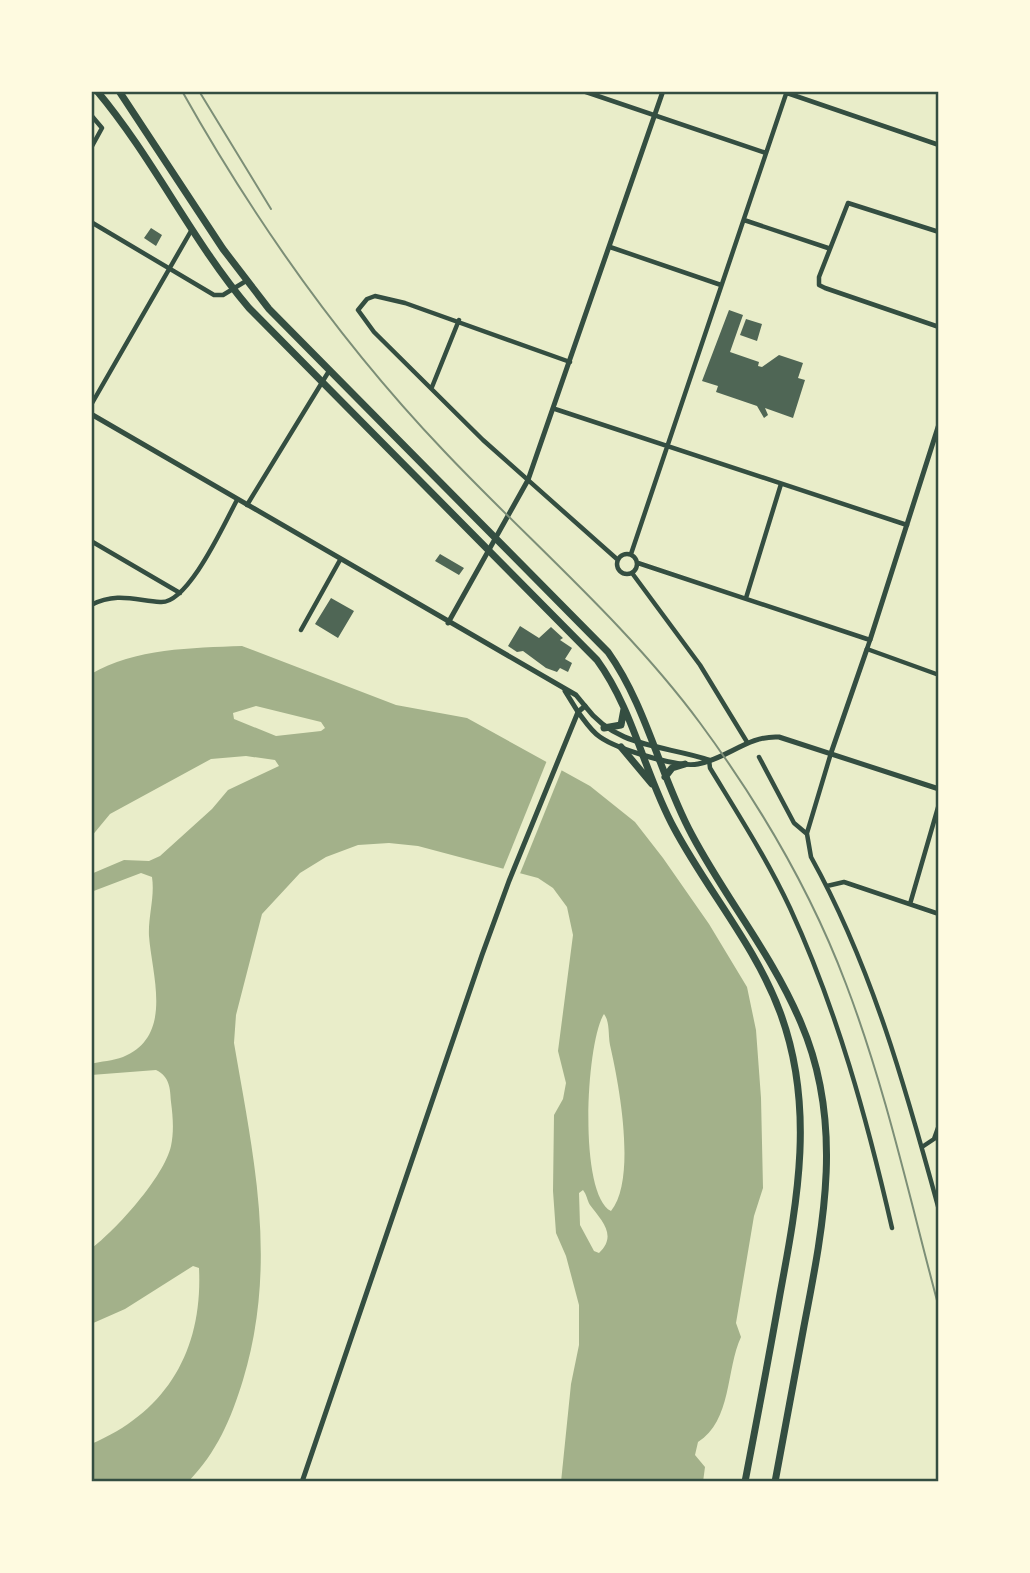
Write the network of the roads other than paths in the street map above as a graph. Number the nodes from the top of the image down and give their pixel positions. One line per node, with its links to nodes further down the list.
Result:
1 (97, 91): 13 (highway)
2 (120, 91): 18 (highway)
3 (583, 91): 6 (street)
4 (663, 91): 6 (street)
5 (787, 92): 8 (street); 10 (street)
6 (655, 114): 10 (street); 15 (street)
7 (91, 115): 9 (street)
8 (939, 145)
9 (91, 148)
10 (766, 153): 11 (street)
11 (744, 220): 16 (street); 19 (street)
12 (91, 222): 17 (street)
13 (191, 231): 17 (street); 20 (highway)
14 (939, 232): 16 (street)
15 (610, 247): 19 (street); 23 (street)
16 (828, 248): 22 (street)
17 (168, 270): 20 (street); 27 (street)
18 (246, 281): 20 (street); 24 (highway)
19 (721, 285): 31 (street)
20 (232, 289): 25 (highway)
21 (459, 320): 23 (street); 26 (street); 26 (street)
22 (939, 327)
23 (570, 362): 28 (street)
24 (329, 371): 25 (street); 37 (highway)
25 (321, 382): 35 (street); 39 (highway)
26 (432, 387): 32 (street)
27 (91, 405)
28 (555, 409): 31 (street); 32 (street)
29 (91, 414): 34 (street)
30 (939, 424): 36 (street)
31 (668, 446): 33 (street); 40 (street)
32 (528, 480): 37 (street); 42 (street)
33 (781, 484): 36 (street); 46 (street)
34 (237, 500): 35 (street); 45 (street)
35 (247, 506): 41 (street)
36 (907, 525): 50 (street)
37 (496, 537): 39 (street); 63 (highway)
38 (91, 541): 45 (street)
39 (489, 549): 48 (street); 54 (highway)
40 (631, 554): 42 (street); 43 (street)
41 (340, 560): 48 (street); 49 (street)
42 (618, 560): 44 (street)
43 (638, 564): 44 (street); 46 (street)
44 (632, 573): 60 (street)
45 (180, 593): 47 (street)
46 (746, 598): 50 (street)
47 (91, 605)
48 (448, 623): 53 (street)
49 (301, 630)
50 (870, 640): 51 (street)
51 (867, 649): 52 (street); 64 (street)
52 (939, 675)
53 (563, 689): 55 (street); 56 (street)
54 (623, 702): 57 (highway); 61 (highway)
55 (585, 706): 56 (street); 57 (street)
56 (578, 712): 58 (street); 59 (street)
57 (604, 728): 61 (street)
58 (591, 729): 59 (street); 62 (street)
59 (571, 730): 82 (street)
60 (747, 742): 64 (street); 68 (street)
61 (639, 743): 63 (street); 65 (highway)
62 (621, 747): 65 (street); 71 (highway)
63 (653, 747): 67 (highway); 68 (street)
64 (831, 753): 72 (street); 74 (street)
65 (642, 754): 67 (street); 71 (highway)
66 (758, 757): 74 (street)
67 (657, 758): 69 (street); 70 (highway)
68 (709, 760): 69 (street); 81 (street)
69 (685, 764): 70 (highway)
70 (665, 777): 84 (highway)
71 (653, 785): 83 (highway)
72 (939, 789)
73 (939, 804): 76 (street)
74 (807, 834): 75 (street)
75 (827, 886): 76 (street); 79 (street)
76 (910, 904): 77 (street)
77 (939, 914)
78 (939, 1125): 79 (street)
79 (922, 1147): 80 (street)
80 (939, 1210)
81 (892, 1228)
82 (302, 1482)
83 (745, 1482)
84 (775, 1482)

